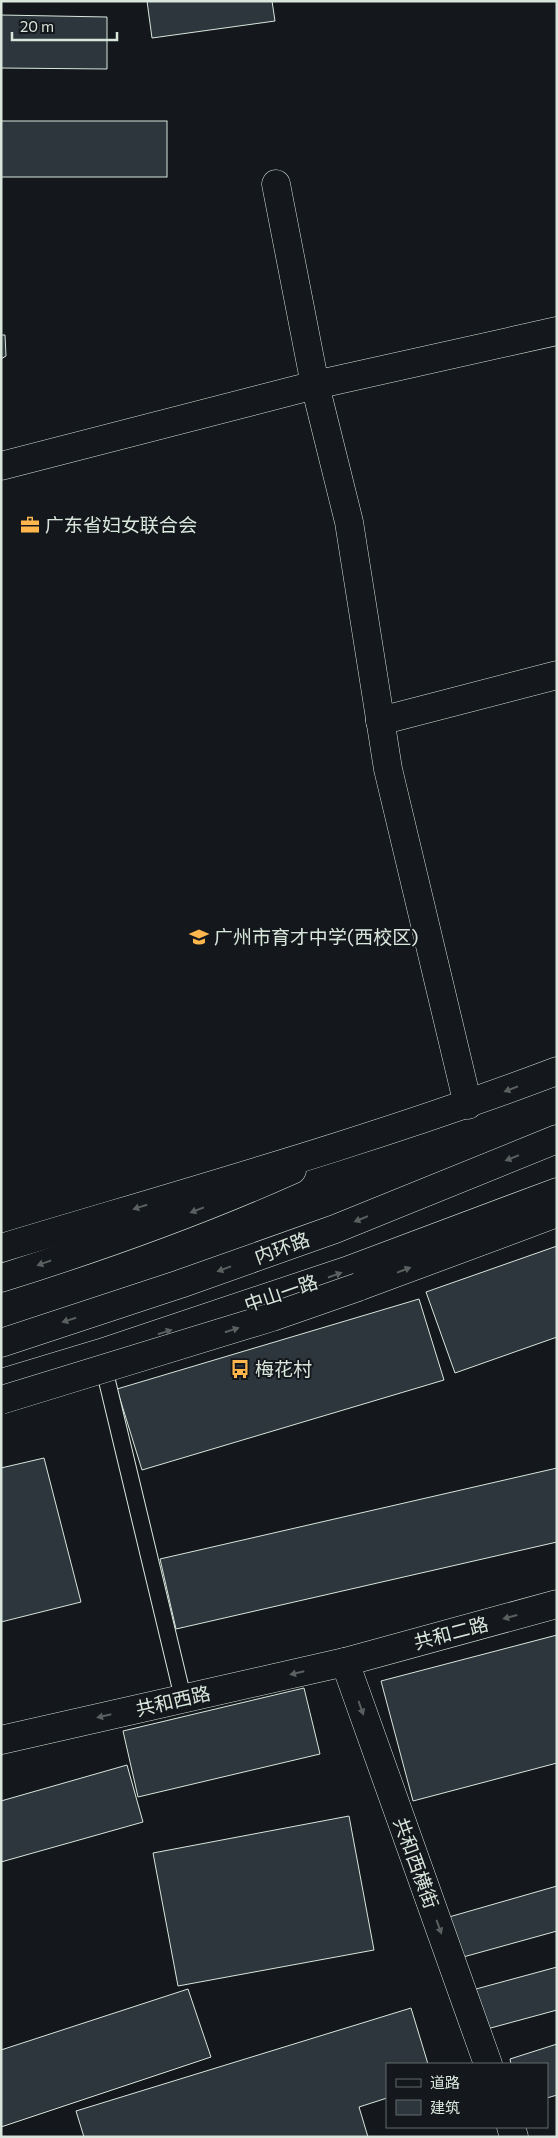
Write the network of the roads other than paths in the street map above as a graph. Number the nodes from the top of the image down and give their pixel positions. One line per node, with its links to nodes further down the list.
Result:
1 (276, 184): 3 (main road)
2 (557, 331): 3 (main road)
3 (316, 385): 4 (main road); 6 (main road)
4 (1, 466)
5 (557, 675): 6 (main road)
6 (380, 721): 8 (main road)
7 (557, 1071): 8 (main road, one-way to 8)
8 (468, 1105): 10 (main road)
9 (557, 1139): 15 (main road, 内环路, one-way to 15)
10 (355, 1142): 13 (main road, one-way to 13); 14 (main road, one-way to 14)
11 (557, 1192): 16 (main road, 中山一路, one-way to 11)
12 (557, 1212): 18 (main road, one-way to 12, bridge)
13 (1, 1248)
14 (1, 1278)
15 (1, 1343)
16 (101, 1353): 17 (main road, 中山一路); 21 (lane)
17 (1, 1383)
18 (1, 1400)
19 (557, 1604): 20 (main road, 共和二路, one-way to 20)
20 (344, 1662): 21 (main road, 共和西路, one-way to 21); 23 (main road, 共和西横街, one-way to 23)
21 (183, 1698): 22 (main road, 共和西路, one-way to 22)
22 (1, 1740)
23 (488, 2063)

